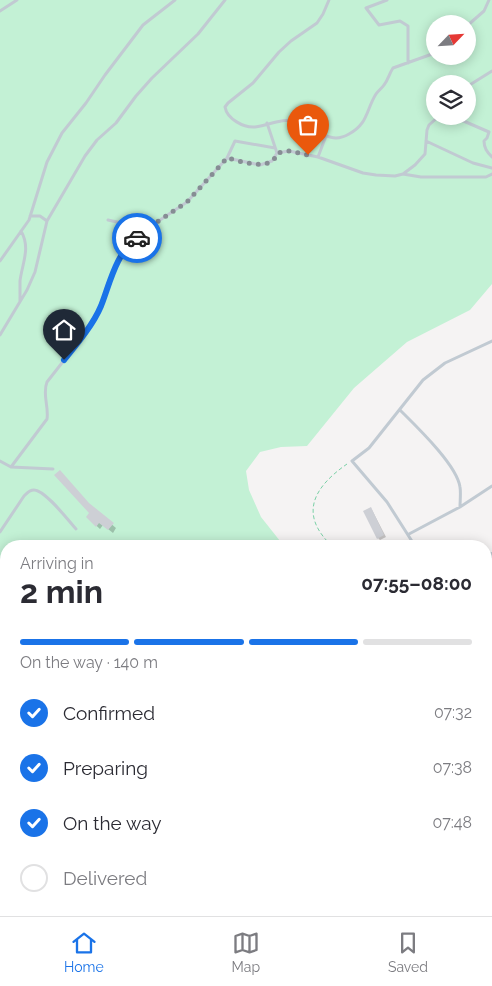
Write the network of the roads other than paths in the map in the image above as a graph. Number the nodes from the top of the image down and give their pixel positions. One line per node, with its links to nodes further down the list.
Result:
1 (17, 0): 7 (lane)
2 (175, 0): 26 (lane)
3 (225, 0): 28 (lane)
4 (329, 0): 13 (lane)
5 (387, 0): 10 (lane)
6 (489, 0): 8 (lane)
7 (0, 11)
8 (476, 18)
9 (426, 56): 10 (lane)
10 (408, 63): 16 (lane)
11 (492, 71): 12 (lane)
12 (476, 81)
13 (267, 123): 16 (lane); 18 (lane)
14 (430, 125): 17 (lane)
15 (473, 125): 21 (lane)
16 (326, 136): 20 (lane)
17 (426, 141): 23 (lane); 24 (lane)
18 (275, 148): 19 (lane); 22 (lane)
19 (277, 153): 20 (lane); 22 (lane)
20 (318, 157): 24 (lane)
21 (492, 157)
22 (227, 158): 30 (lane)
23 (492, 168)
24 (403, 174): 25 (lane)
25 (492, 174)
26 (30, 216): 28 (lane); 29 (lane)
27 (108, 220): 30 (lane)
28 (47, 221): 32 (lane)
29 (21, 231): 31 (lane); 32 (lane)
30 (133, 241): 37 (lane)
31 (0, 261)
32 (20, 302): 33 (lane)
33 (0, 335)
34 (492, 341): 35 (lane)
35 (400, 410): 40 (lane); 43 (lane)
36 (0, 461): 37 (lane)
37 (11, 467): 38 (lane)
38 (53, 469)
39 (492, 486): 40 (lane)
40 (460, 507): 43 (lane)
41 (76, 529): 42 (lane)
42 (0, 532)
43 (409, 534): 44 (lane)
44 (412, 540)

